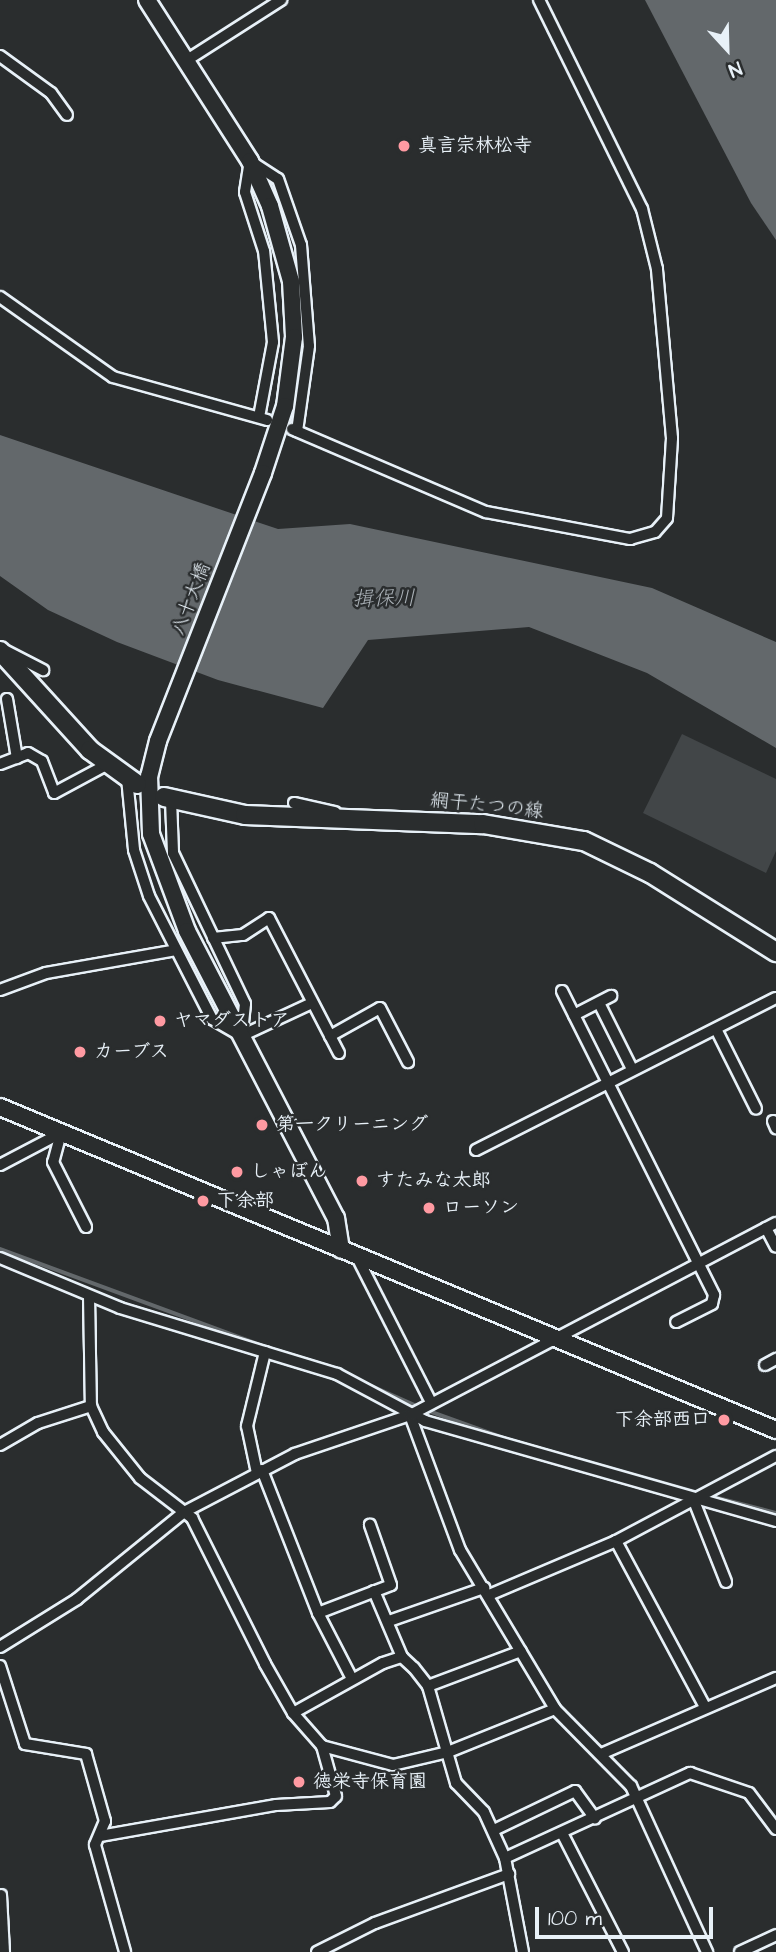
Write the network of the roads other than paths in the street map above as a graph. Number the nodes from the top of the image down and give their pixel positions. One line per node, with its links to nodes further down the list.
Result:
1 (147, 0): 5 (street, 八十大橋)
2 (281, 0): 5 (street)
3 (538, 0): 7 (street)
4 (0, 56): 6 (street)
5 (187, 60): 7 (street, 八十大橋)
6 (67, 115)
7 (250, 161): 8 (street); 31 (street, 八十大橋)
8 (0, 297)
9 (0, 649): 10 (street); 14 (main road)
10 (43, 670)
11 (7, 699): 12 (street)
12 (17, 758): 13 (street); 14 (street)
13 (0, 764)
14 (108, 764): 15 (main road)
15 (132, 781): 20 (street)
16 (168, 798): 18 (main road, 網干たつの線); 19 (street)
17 (294, 803): 18 (street)
18 (368, 820): 21 (main road, 網干たつの線)
19 (213, 938): 26 (street); 31 (street)
20 (176, 950): 22 (street); 31 (street)
21 (776, 952)
22 (0, 990)
23 (562, 991): 28 (street)
24 (611, 996): 27 (street)
25 (776, 998): 29 (street)
26 (312, 1003): 30 (street); 31 (street)
27 (599, 1003): 28 (street); 34 (street)
28 (574, 1015): 35 (street)
29 (716, 1029): 34 (street); 37 (street)
30 (330, 1036): 32 (street); 33 (street)
31 (242, 1037): 44 (street, 八十大橋)
32 (338, 1053)
33 (408, 1062)
34 (632, 1069): 35 (street)
35 (607, 1081): 39 (street); 47 (street)
36 (0, 1107): 38 (street)
37 (756, 1109)
38 (61, 1133): 40 (street); 42 (street); 44 (street)
39 (476, 1150)
40 (0, 1165)
41 (771, 1226): 43 (street); 47 (street)
42 (86, 1227)
43 (776, 1247)
44 (341, 1250): 45 (street)
45 (357, 1257): 50 (street); 54 (street)
46 (0, 1258): 48 (street)
47 (699, 1263): 49 (street); 50 (street)
48 (89, 1296): 51 (street); 55 (street)
49 (676, 1322)
50 (553, 1338): 54 (street); 57 (street)
51 (265, 1352): 56 (street); 60 (street)
52 (776, 1359): 53 (street)
53 (765, 1365)
54 (431, 1402): 56 (street)
55 (91, 1406): 58 (street); 62 (street)
56 (410, 1415): 60 (street); 61 (street); 68 (street)
57 (776, 1430)
58 (0, 1445)
59 (776, 1456): 61 (street)
60 (260, 1471): 62 (street); 69 (street)
61 (696, 1500): 63 (street); 65 (street); 66 (street)
62 (184, 1512): 71 (street); 80 (street)
63 (776, 1521)
64 (370, 1525): 67 (street)
65 (616, 1541): 68 (street); 78 (street)
66 (726, 1582)
67 (374, 1591): 69 (street); 70 (street)
68 (486, 1591): 70 (street); 72 (street)
69 (318, 1613): 75 (street)
70 (389, 1621): 73 (street)
71 (0, 1647)
72 (521, 1651): 77 (street); 79 (street)
73 (402, 1657): 75 (street); 77 (street)
74 (1, 1674): 89 (street)
75 (351, 1677): 80 (street)
76 (776, 1678): 78 (street)
77 (428, 1686): 82 (street)
78 (705, 1707): 83 (street)
79 (555, 1709): 82 (street); 83 (street)
80 (293, 1713): 81 (street)
81 (322, 1746): 82 (street); 89 (street)
82 (448, 1752): 87 (street)
83 (601, 1755): 84 (street)
84 (633, 1798): 85 (street); 86 (street); 99 (street)
85 (595, 1819): 87 (street); 88 (street)
86 (776, 1829)
87 (494, 1830): 90 (street)
88 (562, 1833): 90 (street); 98 (street)
89 (100, 1836): 95 (street)
90 (505, 1858): 91 (street)
91 (509, 1874): 96 (street); 97 (street)
92 (1, 1895): 94 (street)
93 (776, 1935): 100 (street)
94 (4, 1952)
95 (124, 1952)
96 (317, 1952)
97 (523, 1952)
98 (623, 1952)
99 (707, 1952)
100 (740, 1952)

